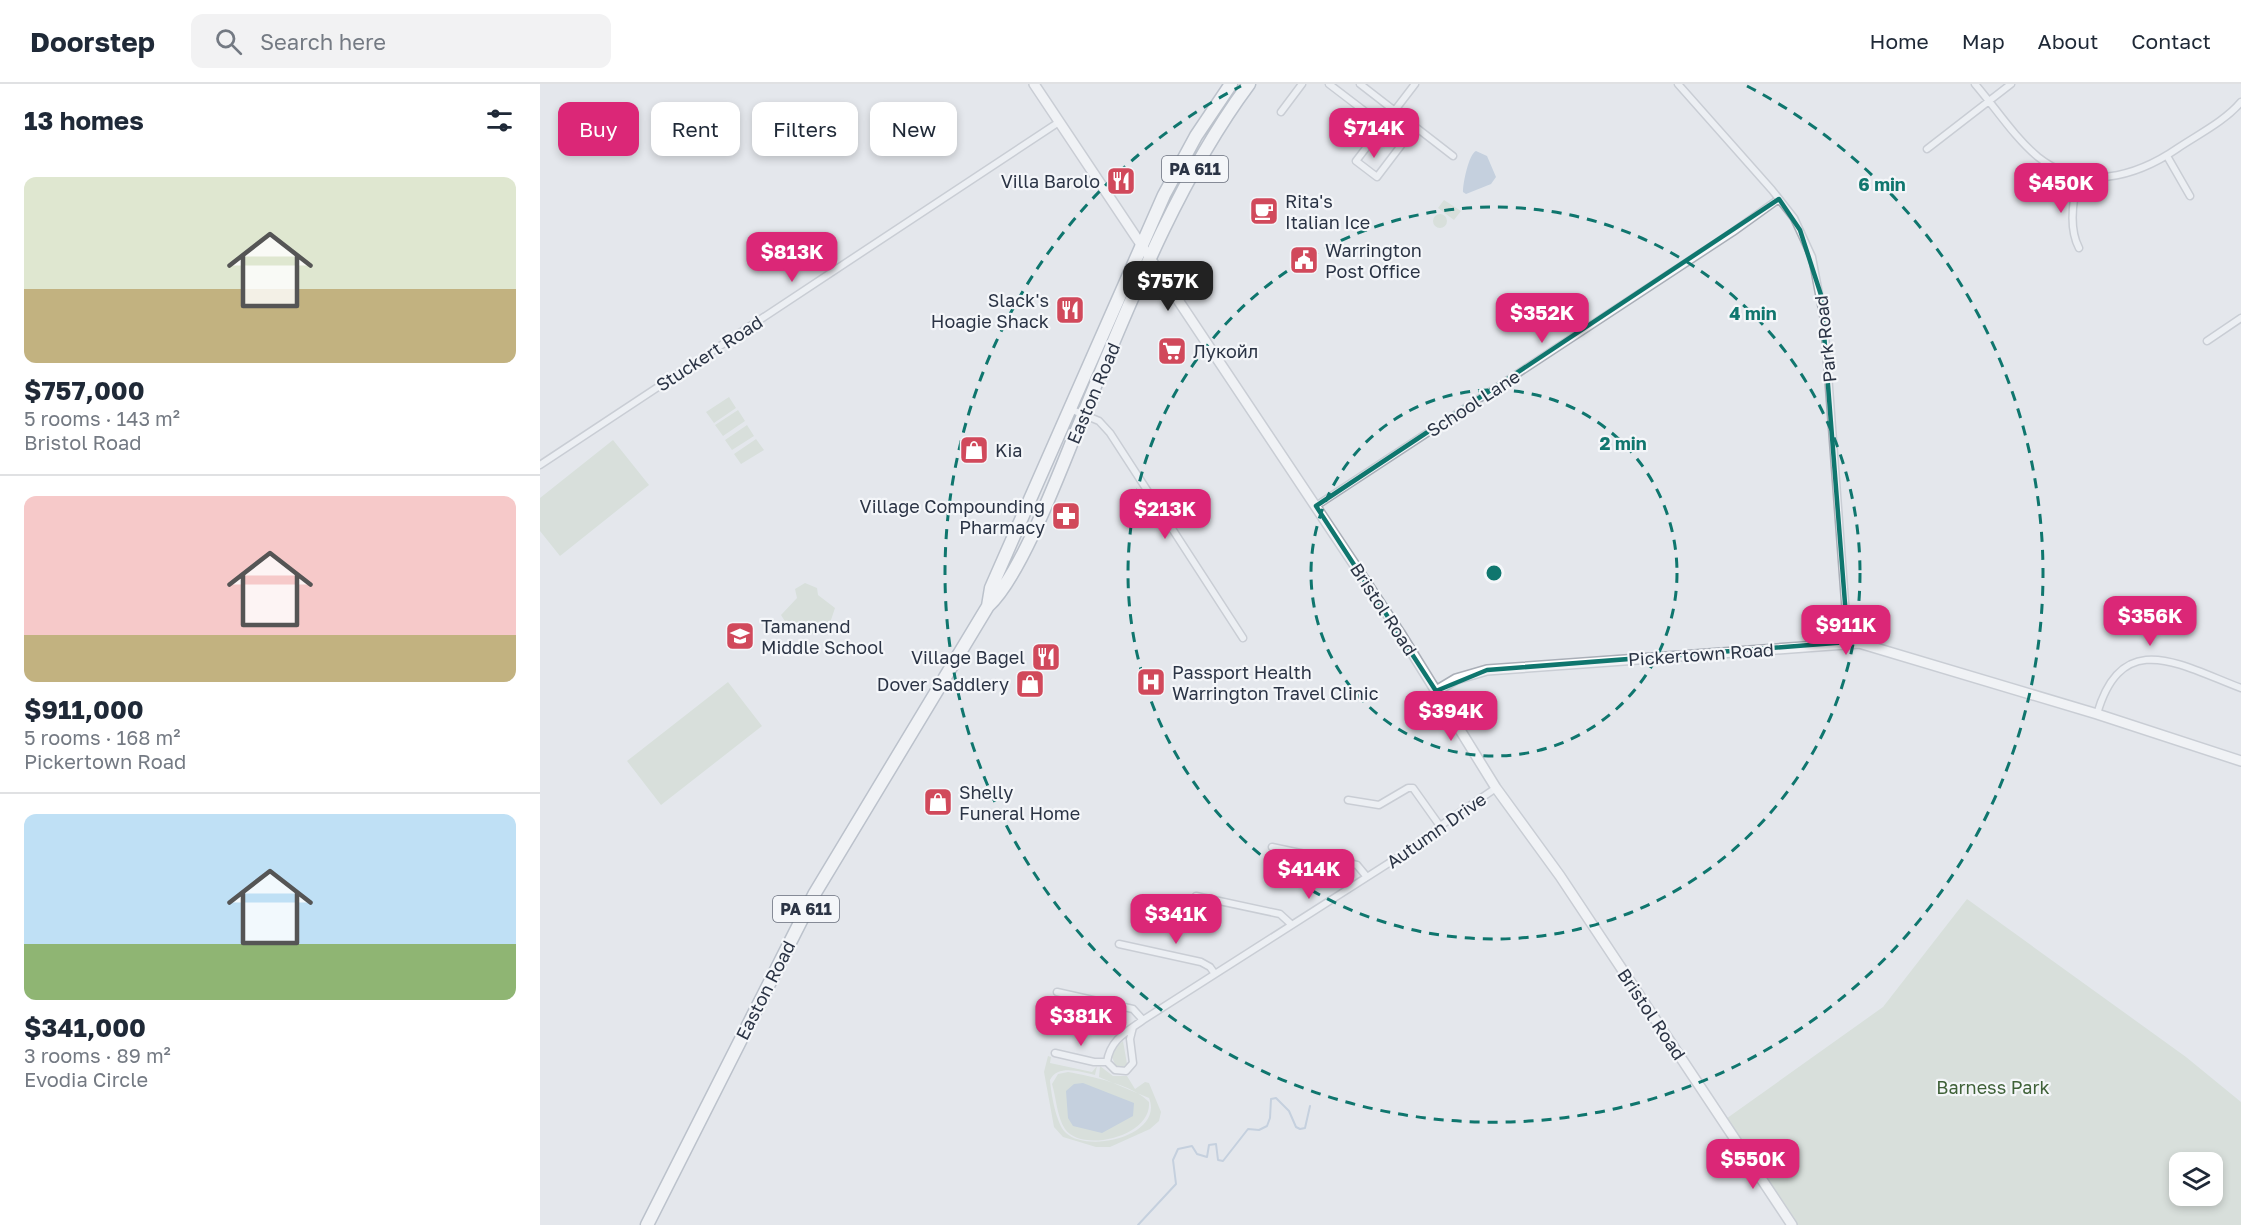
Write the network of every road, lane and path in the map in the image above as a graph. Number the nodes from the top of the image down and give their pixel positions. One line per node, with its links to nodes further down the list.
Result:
1 (1034, 84): 15 (main road, Bristol Road)
2 (1231, 84): 24 (highway, Easton Road / PA 611)
3 (1249, 84): 26 (highway, Easton Road / PA 611)
4 (1302, 84): 14 (street)
5 (1360, 84): 13 (street)
6 (1415, 84): 13 (street)
7 (1678, 84): 23 (street, Park Road)
8 (1974, 84): 11 (street)
9 (2011, 84): 11 (street)
10 (1333, 85): 16 (street)
11 (1990, 101): 18 (street); 21 (street)
12 (2241, 104): 20 (street)
13 (1395, 111): 16 (street); 17 (street)
14 (1281, 112)
15 (1059, 122): 24 (main road, Bristol Road); 31 (street, Stuckert Road)
16 (1384, 126): 17 (street)
17 (1415, 127): 19 (street)
18 (1927, 148)
19 (1453, 156)
20 (2166, 156): 21 (street); 22 (street)
21 (2079, 176): 25 (street)
22 (2190, 196)
23 (1779, 199): 32 (street, School Lane); 35 (street, Park Road)
24 (1141, 246): 26 (main road, Bristol Road); 29 (highway, Easton Road / PA 611)
25 (2079, 248)
26 (1151, 261): 30 (highway, Easton Road / PA 611); 32 (main road, Bristol Road)
27 (2241, 318): 28 (street)
28 (2207, 341)
29 (1070, 409): 30 (street); 33 (highway, Easton Road / PA 611)
30 (1084, 415): 33 (highway, Easton Road / PA 611); 34 (street)
31 (540, 465)
32 (1316, 506): 37 (main road, Bristol Road)
33 (988, 606): 54 (highway, Easton Road / PA 611)
34 (1243, 638)
35 (1848, 642): 37 (main road, Pickertown Road); 38 (main road, Pickertown Road)
36 (2241, 688): 38 (street)
37 (1436, 691): 40 (main road, Bristol Road)
38 (2097, 714): 39 (main road, Pickertown Road)
39 (2241, 761)
40 (1496, 788): 42 (street, Autumn Drive); 55 (main road, Bristol Road)
41 (1348, 800): 42 (street)
42 (1440, 826): 44 (street, Autumn Drive)
43 (1272, 847): 44 (street)
44 (1367, 877): 46 (street, Autumn Drive)
45 (1196, 896): 46 (street)
46 (1292, 925): 48 (street, Autumn Drive)
47 (1119, 945): 48 (street)
48 (1215, 974): 50 (street, Autumn Drive)
49 (1057, 992): 50 (street)
50 (1143, 1020): 51 (street, Autumn Drive)
51 (1133, 1027): 53 (street, Autumn Drive); 53 (street)
52 (1054, 1053): 53 (street)
53 (1107, 1062)
54 (646, 1225)
55 (1792, 1225)

